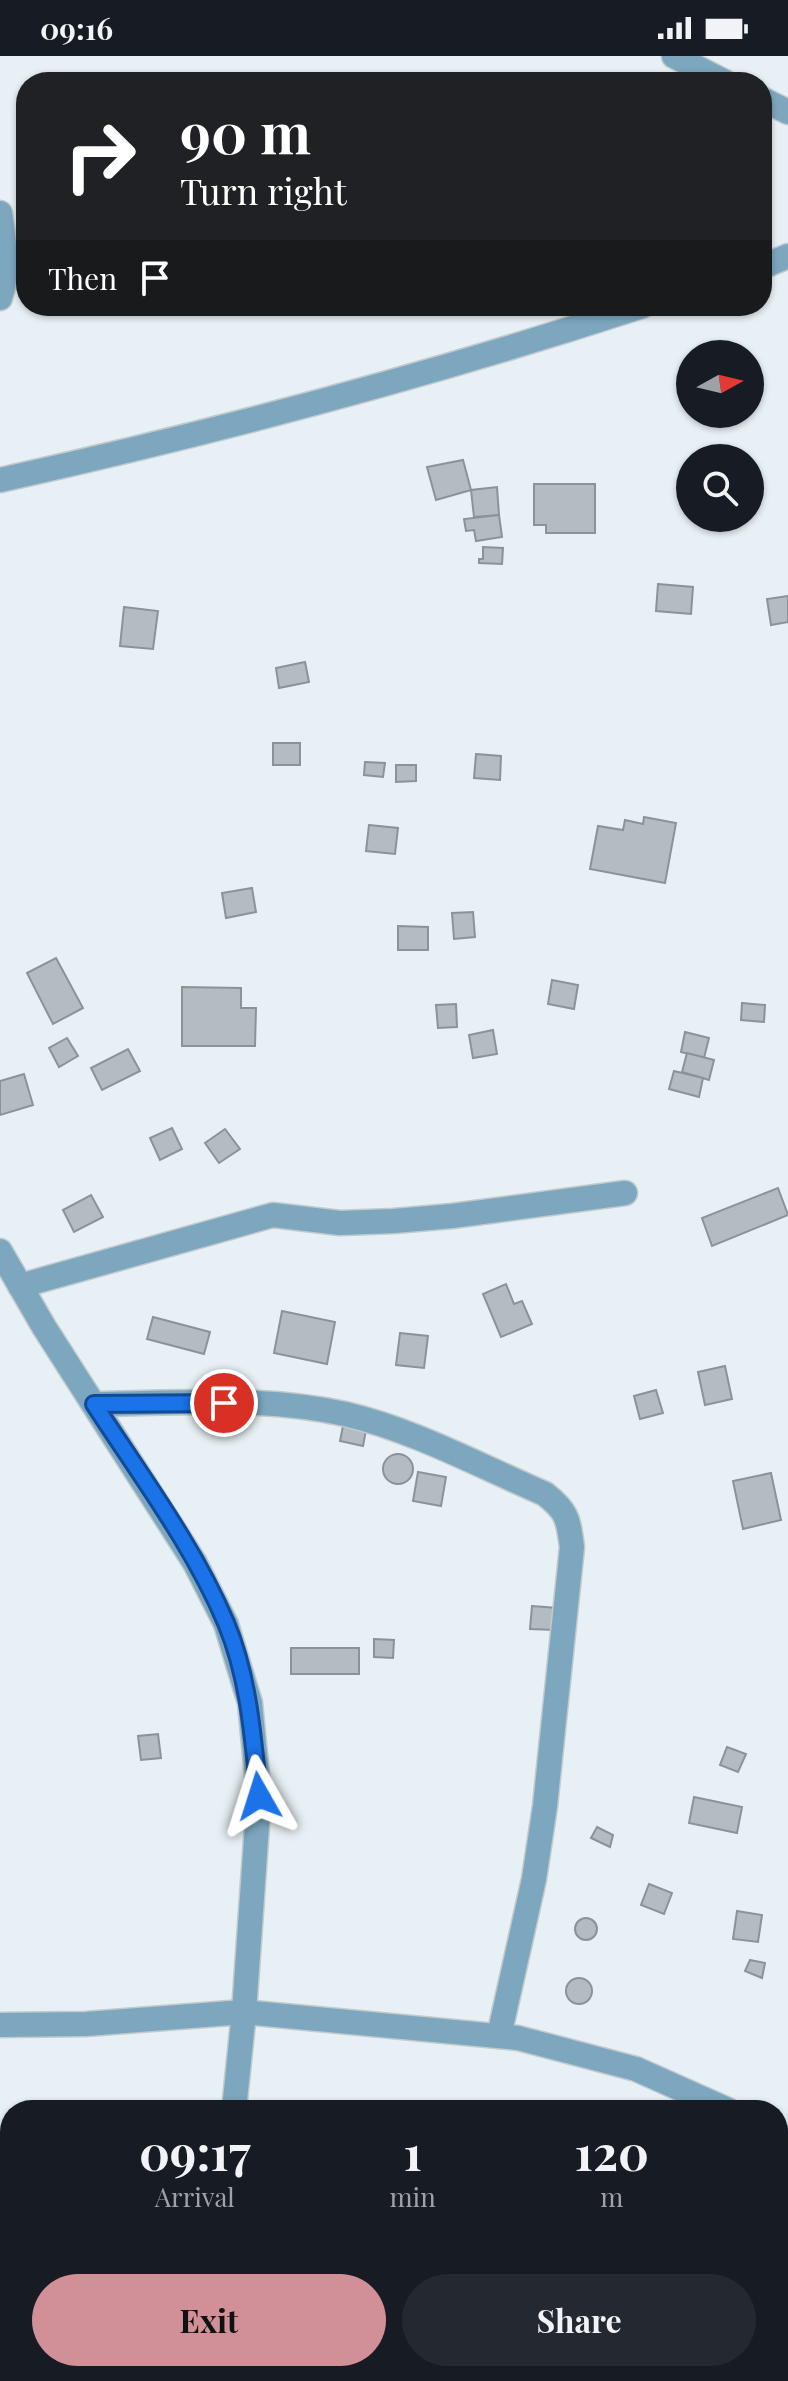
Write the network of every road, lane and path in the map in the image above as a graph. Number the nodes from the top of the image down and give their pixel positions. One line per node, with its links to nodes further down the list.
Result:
1 (674, 56): 2 (street)
2 (705, 72)
3 (0, 213): 4 (street)
4 (0, 298)
5 (610, 316): 6 (street)
6 (0, 480)
7 (625, 1193): 9 (street)
8 (0, 1251): 9 (street)
9 (20, 1286): 10 (street)
10 (94, 1404): 11 (street); 13 (street)
11 (244, 2012): 12 (street); 13 (street); 14 (street)
12 (0, 2025)
13 (499, 2036): 15 (street)
14 (235, 2100)
15 (706, 2100)

